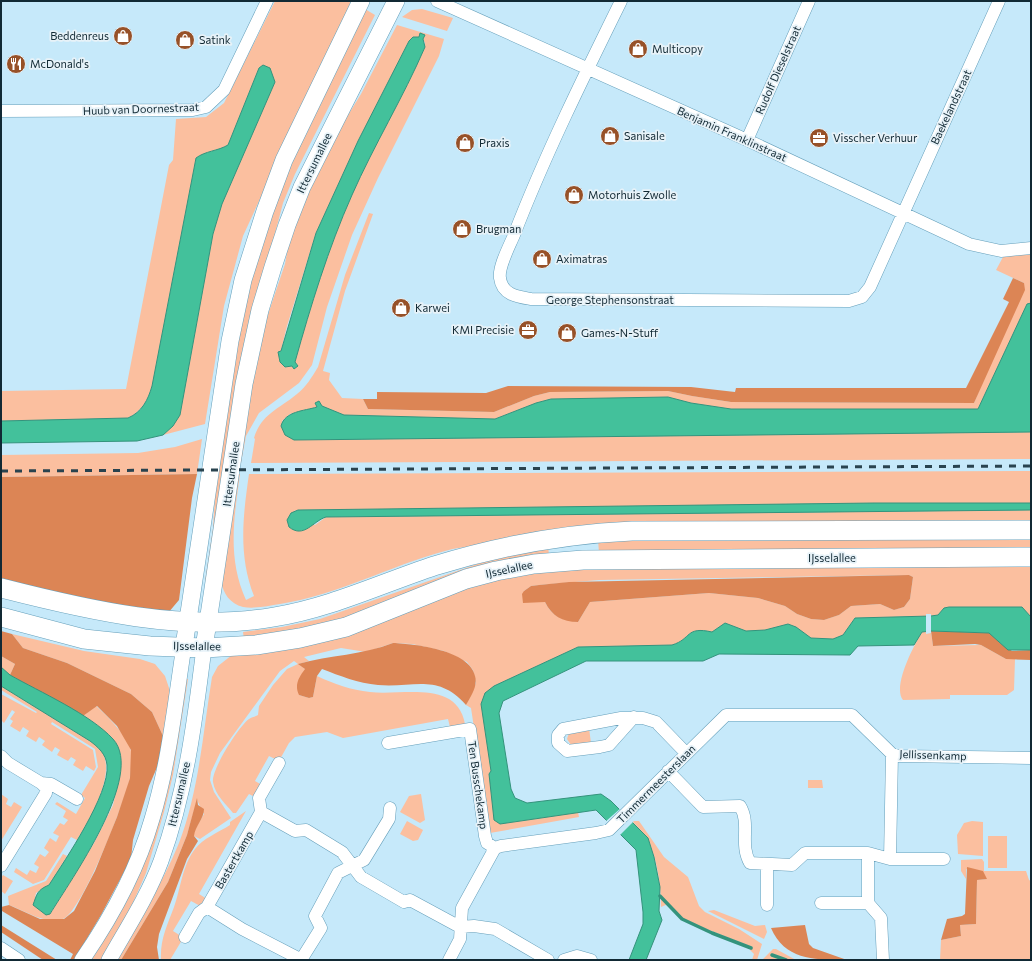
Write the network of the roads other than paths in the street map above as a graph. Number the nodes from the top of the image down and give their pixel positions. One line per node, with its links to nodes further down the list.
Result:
1 (266, 1): 9 (street, Huub van Doornestraat)
2 (361, 1): 17 (main road, Ittersumallee)
3 (396, 1): 18 (main road, Ittersumallee)
4 (437, 1): 8 (street, Benjamin Franklinstraat)
5 (621, 1): 8 (street, George Stephensonstraat)
6 (809, 1): 10 (street, Rudolf Dieselstraat)
7 (999, 1): 11 (street, Baekelandstraat)
8 (587, 69): 10 (street, Benjamin Franklinstraat); 11 (street, George Stephensonstraat)
9 (1, 111)
10 (747, 140): 11 (street, Benjamin Franklinstraat)
11 (903, 212): 12 (street, Benjamin Franklinstraat)
12 (1031, 248)
13 (1031, 530): 18 (main road, IJsselallee)
14 (1031, 557): 20 (main road, IJsselallee)
15 (1, 588): 17 (main road, IJsselallee)
16 (1, 617): 19 (main road, IJsselallee)
17 (187, 621): 18 (main road, IJsselallee); 19 (main road, Ittersumallee)
18 (208, 622): 20 (main road, Ittersumallee)
19 (184, 646): 20 (main road, IJsselallee); 48 (street, Ittersumallee)
20 (204, 648): 49 (street, Ittersumallee)
21 (634, 717): 21 (street); 23 (street)
22 (388, 743): 33 (street, Ten Busschekamp)
23 (686, 753): 24 (street, Timmermeesterslaan); 28 (street, Timmermeesterslaan)
24 (892, 754): 26 (street, Jellissenkamp); 35 (street, Jellissenkamp)
25 (1, 756): 29 (street)
26 (1031, 758)
27 (279, 763): 32 (street)
28 (668, 771): 33 (street, Timmermeesterslaan); 37 (street)
29 (41, 784): 30 (street); 38 (street)
30 (77, 800)
31 (390, 808): 39 (street)
32 (261, 812): 39 (street); 43 (street, Bastertkamp)
33 (495, 848): 44 (street)
34 (868, 853): 35 (street); 37 (street); 41 (street)
35 (890, 859): 36 (street)
36 (944, 860)
37 (767, 864): 42 (street)
38 (1, 866)
39 (354, 866): 44 (street); 50 (street)
40 (821, 903): 41 (street)
41 (868, 903): 55 (street)
42 (767, 905)
43 (207, 907): 45 (street, Bastertkamp); 50 (street)
44 (460, 927): 51 (street); 52 (street)
45 (185, 937)
46 (1, 948): 47 (street)
47 (19, 960)
48 (82, 960)
49 (109, 960)
50 (301, 960)
51 (448, 960)
52 (548, 960)
53 (565, 960): 54 (street)
54 (591, 960)
55 (882, 960)

